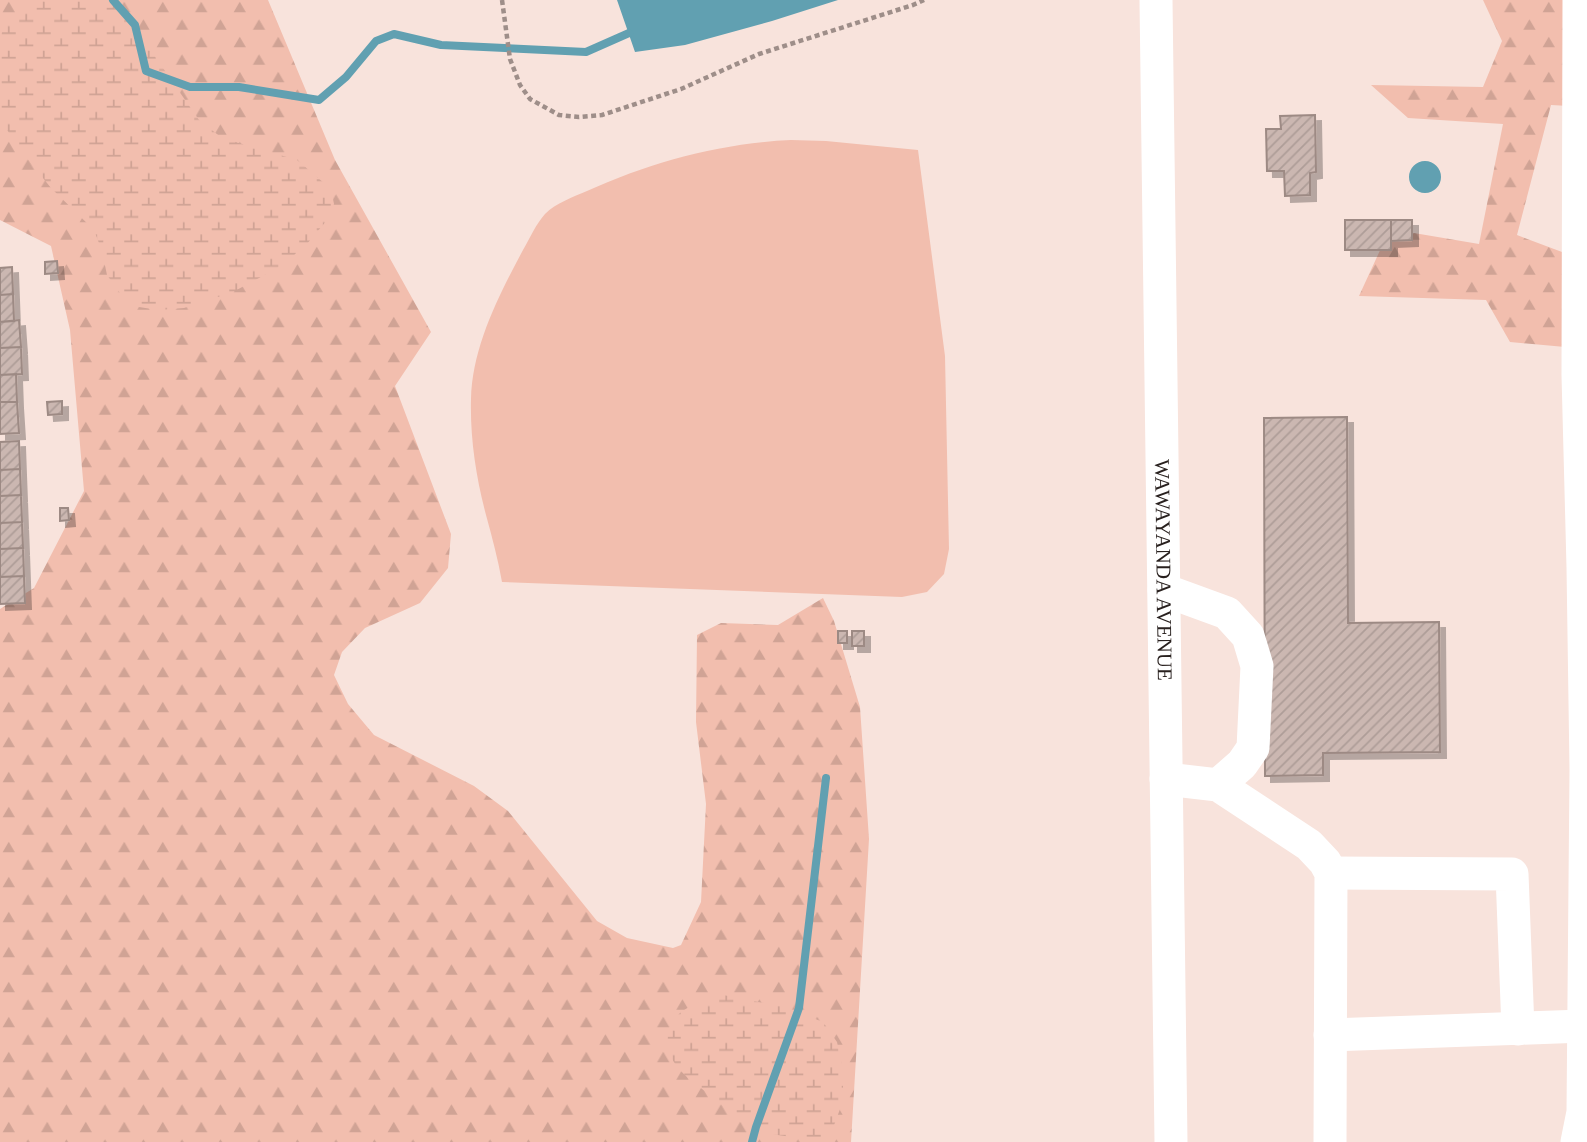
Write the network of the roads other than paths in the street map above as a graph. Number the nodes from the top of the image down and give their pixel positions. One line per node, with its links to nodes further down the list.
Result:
1 (1156, 0): 3 (street, WAWAYANDA AVENUE)
2 (1579, 0): 7 (street)
3 (1164, 590): 4 (street, WAWAYANDA AVENUE); 5 (street)
4 (1166, 779): 5 (street); 12 (street, WAWAYANDA AVENUE)
5 (1218, 785): 6 (street)
6 (1331, 873): 9 (street); 10 (street)
7 (1586, 926): 8 (street)
8 (1584, 1026): 9 (street); 11 (street)
9 (1518, 1028): 10 (street)
10 (1331, 1035): 13 (street)
11 (1580, 1141)
12 (1171, 1142)
13 (1330, 1142)

